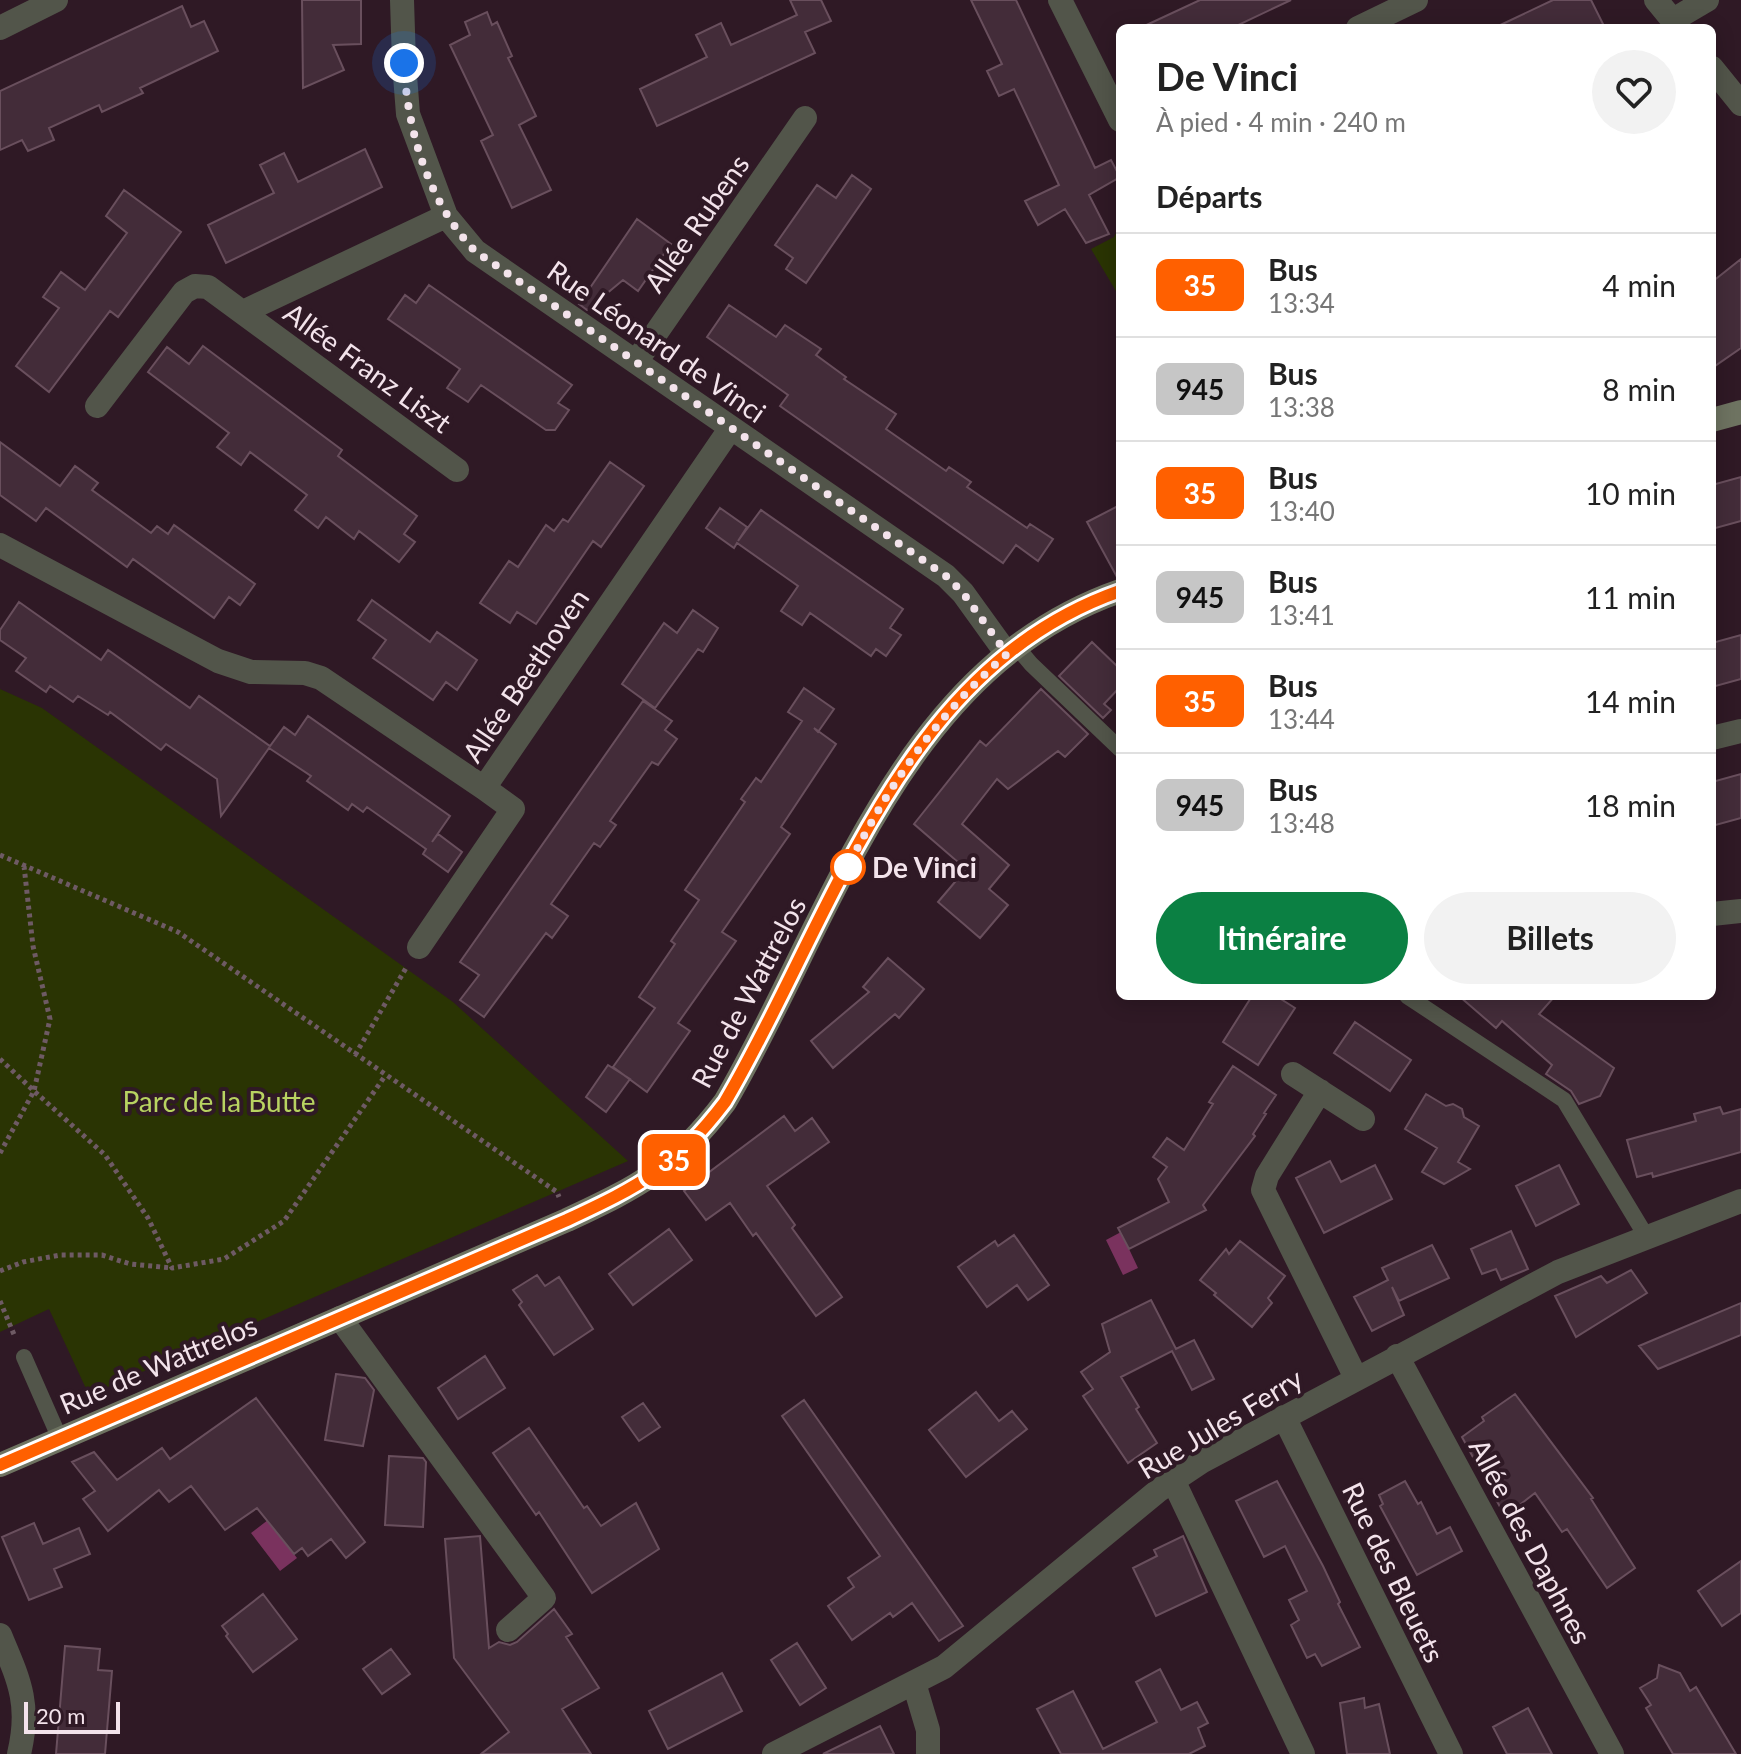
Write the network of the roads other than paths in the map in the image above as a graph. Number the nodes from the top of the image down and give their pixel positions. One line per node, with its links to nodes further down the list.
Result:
1 (56, 0): 9 (street)
2 (402, 0): 14 (street, Rue Léonard de Vinci)
3 (1060, 0): 12 (street)
4 (1416, 0): 7 (street)
5 (1656, 0): 8 (street)
6 (1707, 0): 8 (street)
7 (1366, 24)
8 (1676, 24)
9 (0, 28)
10 (1716, 73): 11 (street)
11 (1741, 104)
12 (1116, 112)
13 (805, 118): 16 (street, Allée Rubens)
14 (446, 216): 15 (street); 16 (street, Rue Léonard de Vinci)
15 (243, 312): 17 (street, Allée Franz Liszt); 21 (street, Allée Franz Liszt)
16 (636, 362): 20 (street, Rue Léonard de Vinci)
17 (97, 406)
18 (1741, 412): 19 (street)
19 (1716, 419)
20 (730, 429): 24 (street, Rue Léonard de Vinci); 28 (street, Allée Beethoven)
21 (457, 470)
22 (0, 545): 28 (street)
23 (1116, 593): 24 (street, Rue de Wattrelos)
24 (1011, 650): 27 (lane); 38 (street, Rue de Wattrelos)
25 (1741, 731): 26 (street)
26 (1716, 737)
27 (1116, 745)
28 (484, 788): 31 (street, Allée Beethoven)
29 (1741, 911): 30 (street)
30 (1716, 914)
31 (419, 947)
32 (1413, 1000): 37 (lane)
33 (1293, 1074): 34 (street)
34 (1320, 1091): 35 (street); 41 (street)
35 (1363, 1119)
36 (1738, 1207): 37 (street, Rue Jules Ferry)
37 (1646, 1236): 39 (street, Rue Jules Ferry)
38 (340, 1318): 43 (street, Rue de Wattrelos); 46 (street)
39 (1397, 1356): 41 (street, Rue Jules Ferry); 54 (street, Allée des Daphnes)
40 (24, 1357): 43 (lane)
41 (1356, 1378): 42 (street, Rue Jules Ferry)
42 (1284, 1417): 45 (street, Rue Jules Ferry); 53 (street, Rue des Bleuets)
43 (60, 1439): 44 (street, Rue de Wattrelos)
44 (0, 1465)
45 (1173, 1480): 48 (street, Rue Jules Ferry); 52 (street)
46 (508, 1630)
47 (0, 1635): 49 (street)
48 (914, 1683): 50 (street, Rue Jules Ferry); 51 (street)
49 (19, 1754)
50 (774, 1754)
51 (928, 1754)
52 (1303, 1754)
53 (1451, 1754)
54 (1612, 1754)

